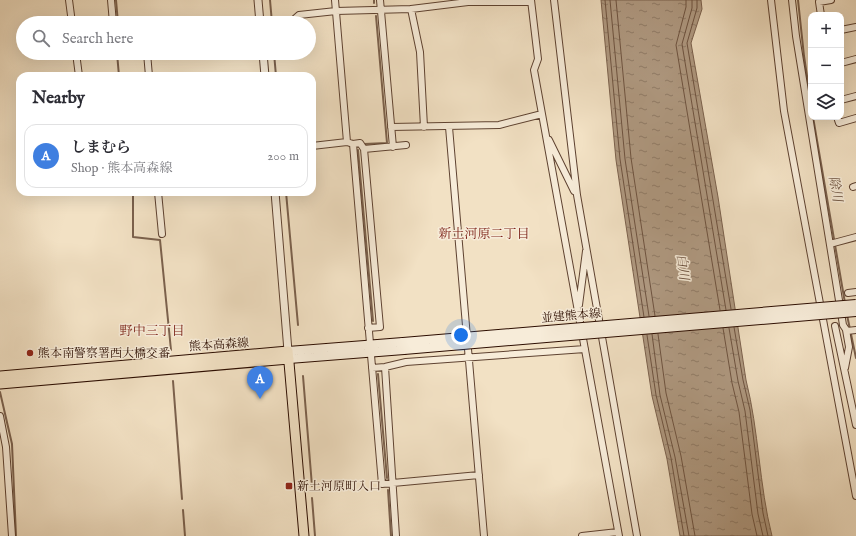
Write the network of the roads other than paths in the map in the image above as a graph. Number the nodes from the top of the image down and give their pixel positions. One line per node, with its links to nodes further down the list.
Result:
1 (69, 0): 16 (street)
2 (111, 0): 17 (street)
3 (258, 0): 18 (street)
4 (335, 0): 14 (street)
5 (380, 0): 13 (street)
6 (554, 0): 44 (street)
7 (771, 0): 74 (street)
8 (792, 0): 50 (street)
9 (831, 0): 15 (street)
10 (468, 1): 11 (street); 12 (street)
11 (531, 1): 32 (street)
12 (411, 9): 13 (street); 36 (street)
13 (381, 10): 14 (street); 35 (street)
14 (336, 11): 19 (street); 39 (street)
15 (820, 12)
16 (71, 16)
17 (112, 16)
18 (259, 16)
19 (298, 16)
20 (856, 27): 21 (street)
21 (844, 29)
22 (856, 59): 26 (street)
23 (77, 60): 27 (street)
24 (148, 60): 28 (street)
25 (264, 60): 29 (street)
26 (844, 62)
27 (78, 72)
28 (149, 72)
29 (265, 72)
30 (856, 96): 31 (street)
31 (844, 99)
32 (542, 114): 37 (street); 38 (street)
33 (856, 118): 34 (street)
34 (838, 120)
35 (391, 127): 36 (street); 42 (street)
36 (424, 127): 37 (street)
37 (449, 127): 64 (street)
38 (546, 133): 44 (street); 55 (street)
39 (350, 143): 41 (street); 43 (street); 57 (street)
40 (406, 145): 42 (street)
41 (316, 146)
42 (393, 147): 43 (street)
43 (364, 150): 57 (street)
44 (576, 195): 49 (street)
45 (158, 196): 47 (street)
46 (275, 196): 63 (street)
47 (162, 234)
48 (856, 237): 50 (street)
49 (586, 244): 55 (street); 81 (street)
50 (830, 244): 58 (street)
51 (856, 292): 52 (street)
52 (848, 293)
53 (856, 304): 60 (main road, 並建熊本線, bridge)
54 (856, 312): 60 (main road, 並建熊本線, bridge)
55 (579, 313): 62 (street)
56 (835, 326): 67 (street)
57 (368, 328): 61 (street)
58 (846, 330): 59 (street); 67 (street)
59 (856, 330)
60 (403, 346): 61 (main road, 並建熊本線)
61 (370, 348): 63 (main road, 並建熊本線); 66 (street)
62 (585, 349): 64 (street); 75 (street)
63 (289, 355): 68 (main road, 熊本高森線); 69 (main road, 熊本高森線); 77 (main road)
64 (469, 357): 65 (street); 72 (street)
65 (385, 367): 66 (street); 73 (street)
66 (372, 368): 73 (street)
67 (845, 372): 71 (street)
68 (0, 376)
69 (0, 384)
70 (0, 416): 76 (street)
71 (856, 422)
72 (479, 475): 73 (street); 79 (street)
73 (392, 485): 78 (street)
74 (856, 495)
75 (619, 534): 80 (street)
76 (12, 536)
77 (304, 536)
78 (396, 536)
79 (484, 536)
80 (582, 536)
81 (637, 536)

